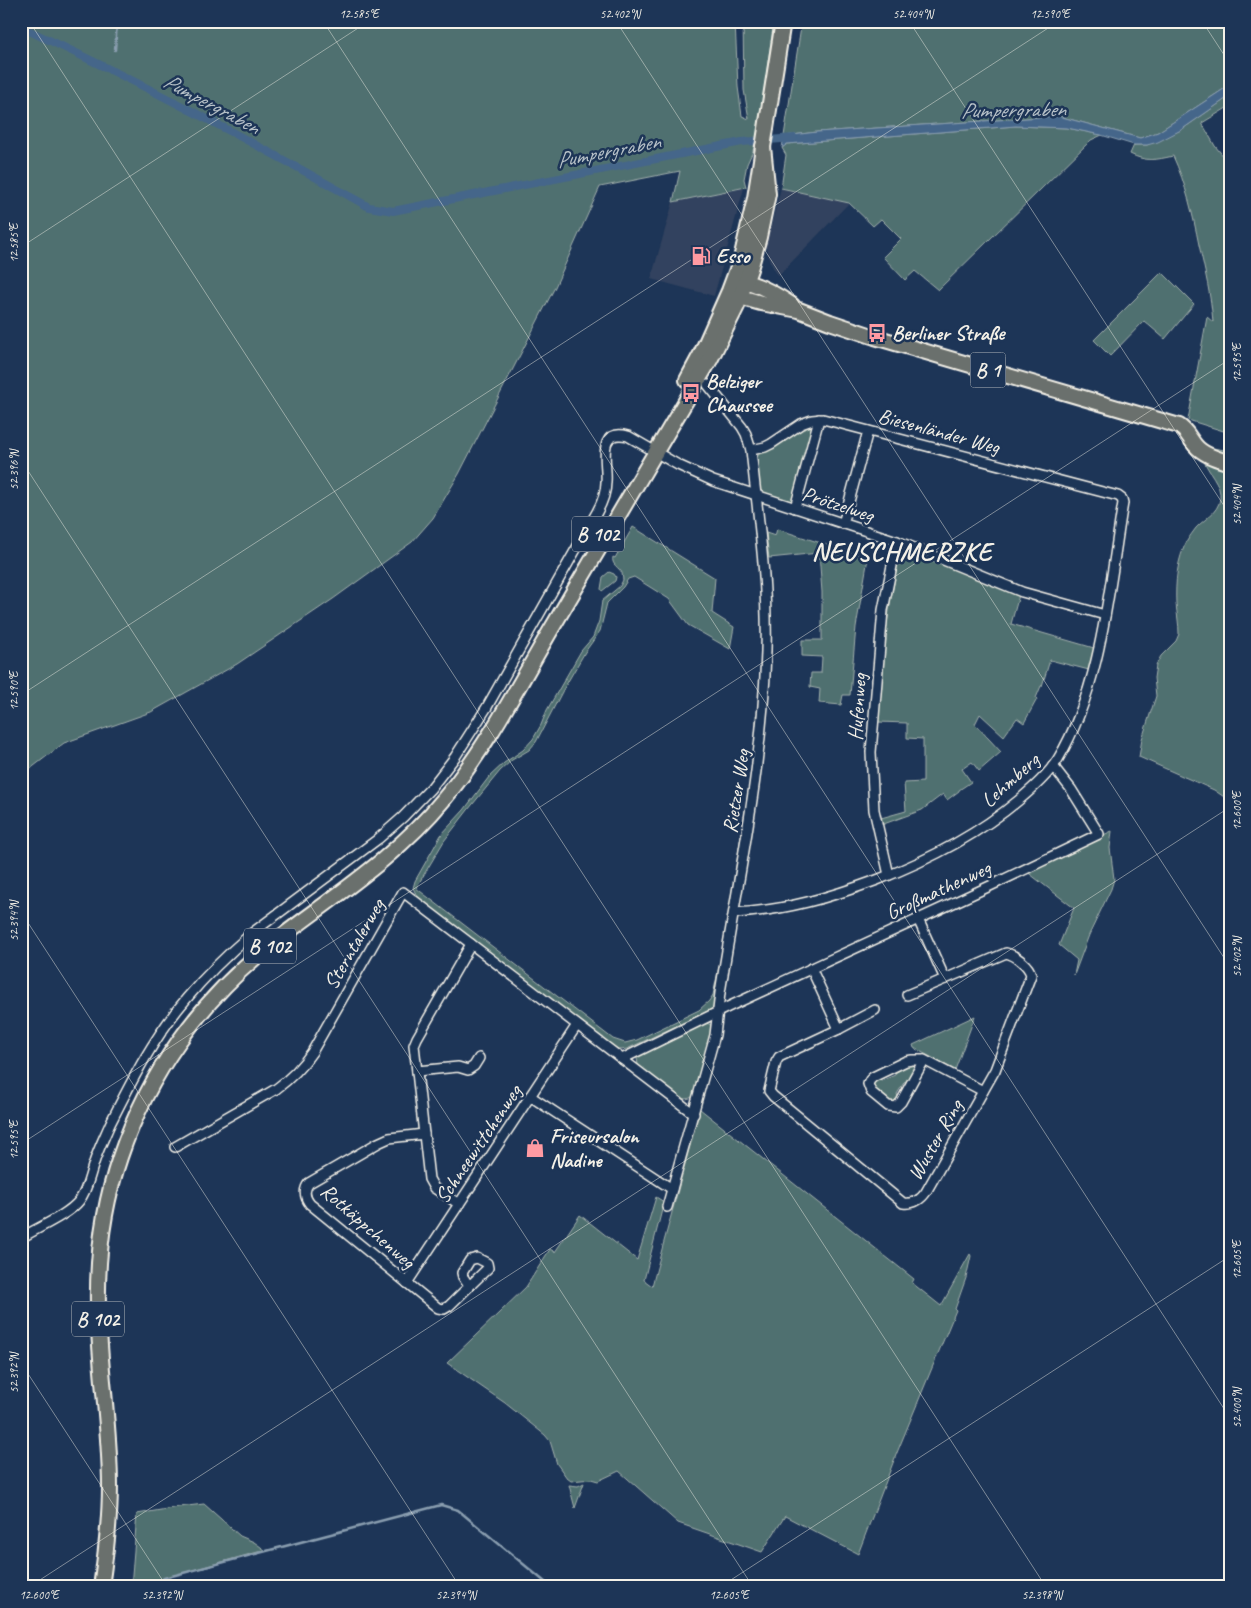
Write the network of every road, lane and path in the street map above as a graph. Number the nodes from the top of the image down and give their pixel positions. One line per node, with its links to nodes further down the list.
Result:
1 (783, 21): 2 (main road)
2 (737, 288): 6 (main road, B 102); 8 (main road, B 1)
3 (708, 386): 7 (street, Rietzer Weg)
4 (819, 419): 5 (street, Biesenländer Weg); 7 (street); 11 (street)
5 (868, 430): 10 (street, Biesenländer Weg); 12 (street)
6 (652, 450): 9 (street, Prötzelweg); 39 (street, Prötzelweg); 42 (main road, B 102)
7 (751, 450): 9 (street, Rietzer Weg)
8 (1230, 463)
9 (756, 495): 11 (street, Prötzelweg); 17 (street, Rietzer Weg)
10 (1122, 499): 14 (street, Lehmberg)
11 (795, 508): 12 (street, Prötzelweg)
12 (843, 524): 13 (street, Prötzelweg)
13 (897, 541): 14 (street, Prötzelweg); 16 (street, Hufenweg)
14 (1105, 615): 15 (street, Lehmberg)
15 (1053, 766): 16 (street, Lehmberg); 18 (street, Großmathenweg)
16 (889, 875): 17 (street, Lehmberg)
17 (734, 913): 24 (street, Rietzer Weg)
18 (918, 919): 20 (street, Großmathenweg); 21 (street)
19 (471, 944): 25 (street, Sterntalerweg); 30 (street); 35 (street, Sterntalerweg)
20 (811, 968): 24 (street, Großmathenweg); 26 (street)
21 (945, 979): 22 (street, Wuster Ring); 31 (street, Wuster Ring)
22 (907, 995)
23 (875, 1010): 26 (street, Wuster Ring)
24 (719, 1013): 28 (street); 33 (street, Rietzer Weg)
25 (577, 1025): 28 (street, Sterntalerweg); 32 (street, Schneewittchenweg)
26 (839, 1029): 31 (street, Wuster Ring)
27 (479, 1058): 30 (street)
28 (622, 1059): 33 (street, Sterntalerweg)
29 (924, 1060): 29 (street); 31 (street)
30 (417, 1071): 34 (street)
31 (984, 1091)
32 (530, 1096): 36 (street); 37 (street, Schneewittchenweg)
33 (694, 1114): 36 (street, Rietzer Weg)
34 (424, 1134): 37 (street); 40 (street, Rotkäppchenweg)
35 (175, 1147)
36 (672, 1189): 38 (street, Rietzer Weg)
37 (459, 1204): 40 (street, Schneewittchenweg)
38 (668, 1207)
39 (21, 1238)
40 (407, 1283): 41 (street, Rotkäppchenweg)
41 (469, 1286)
42 (100, 1587)

